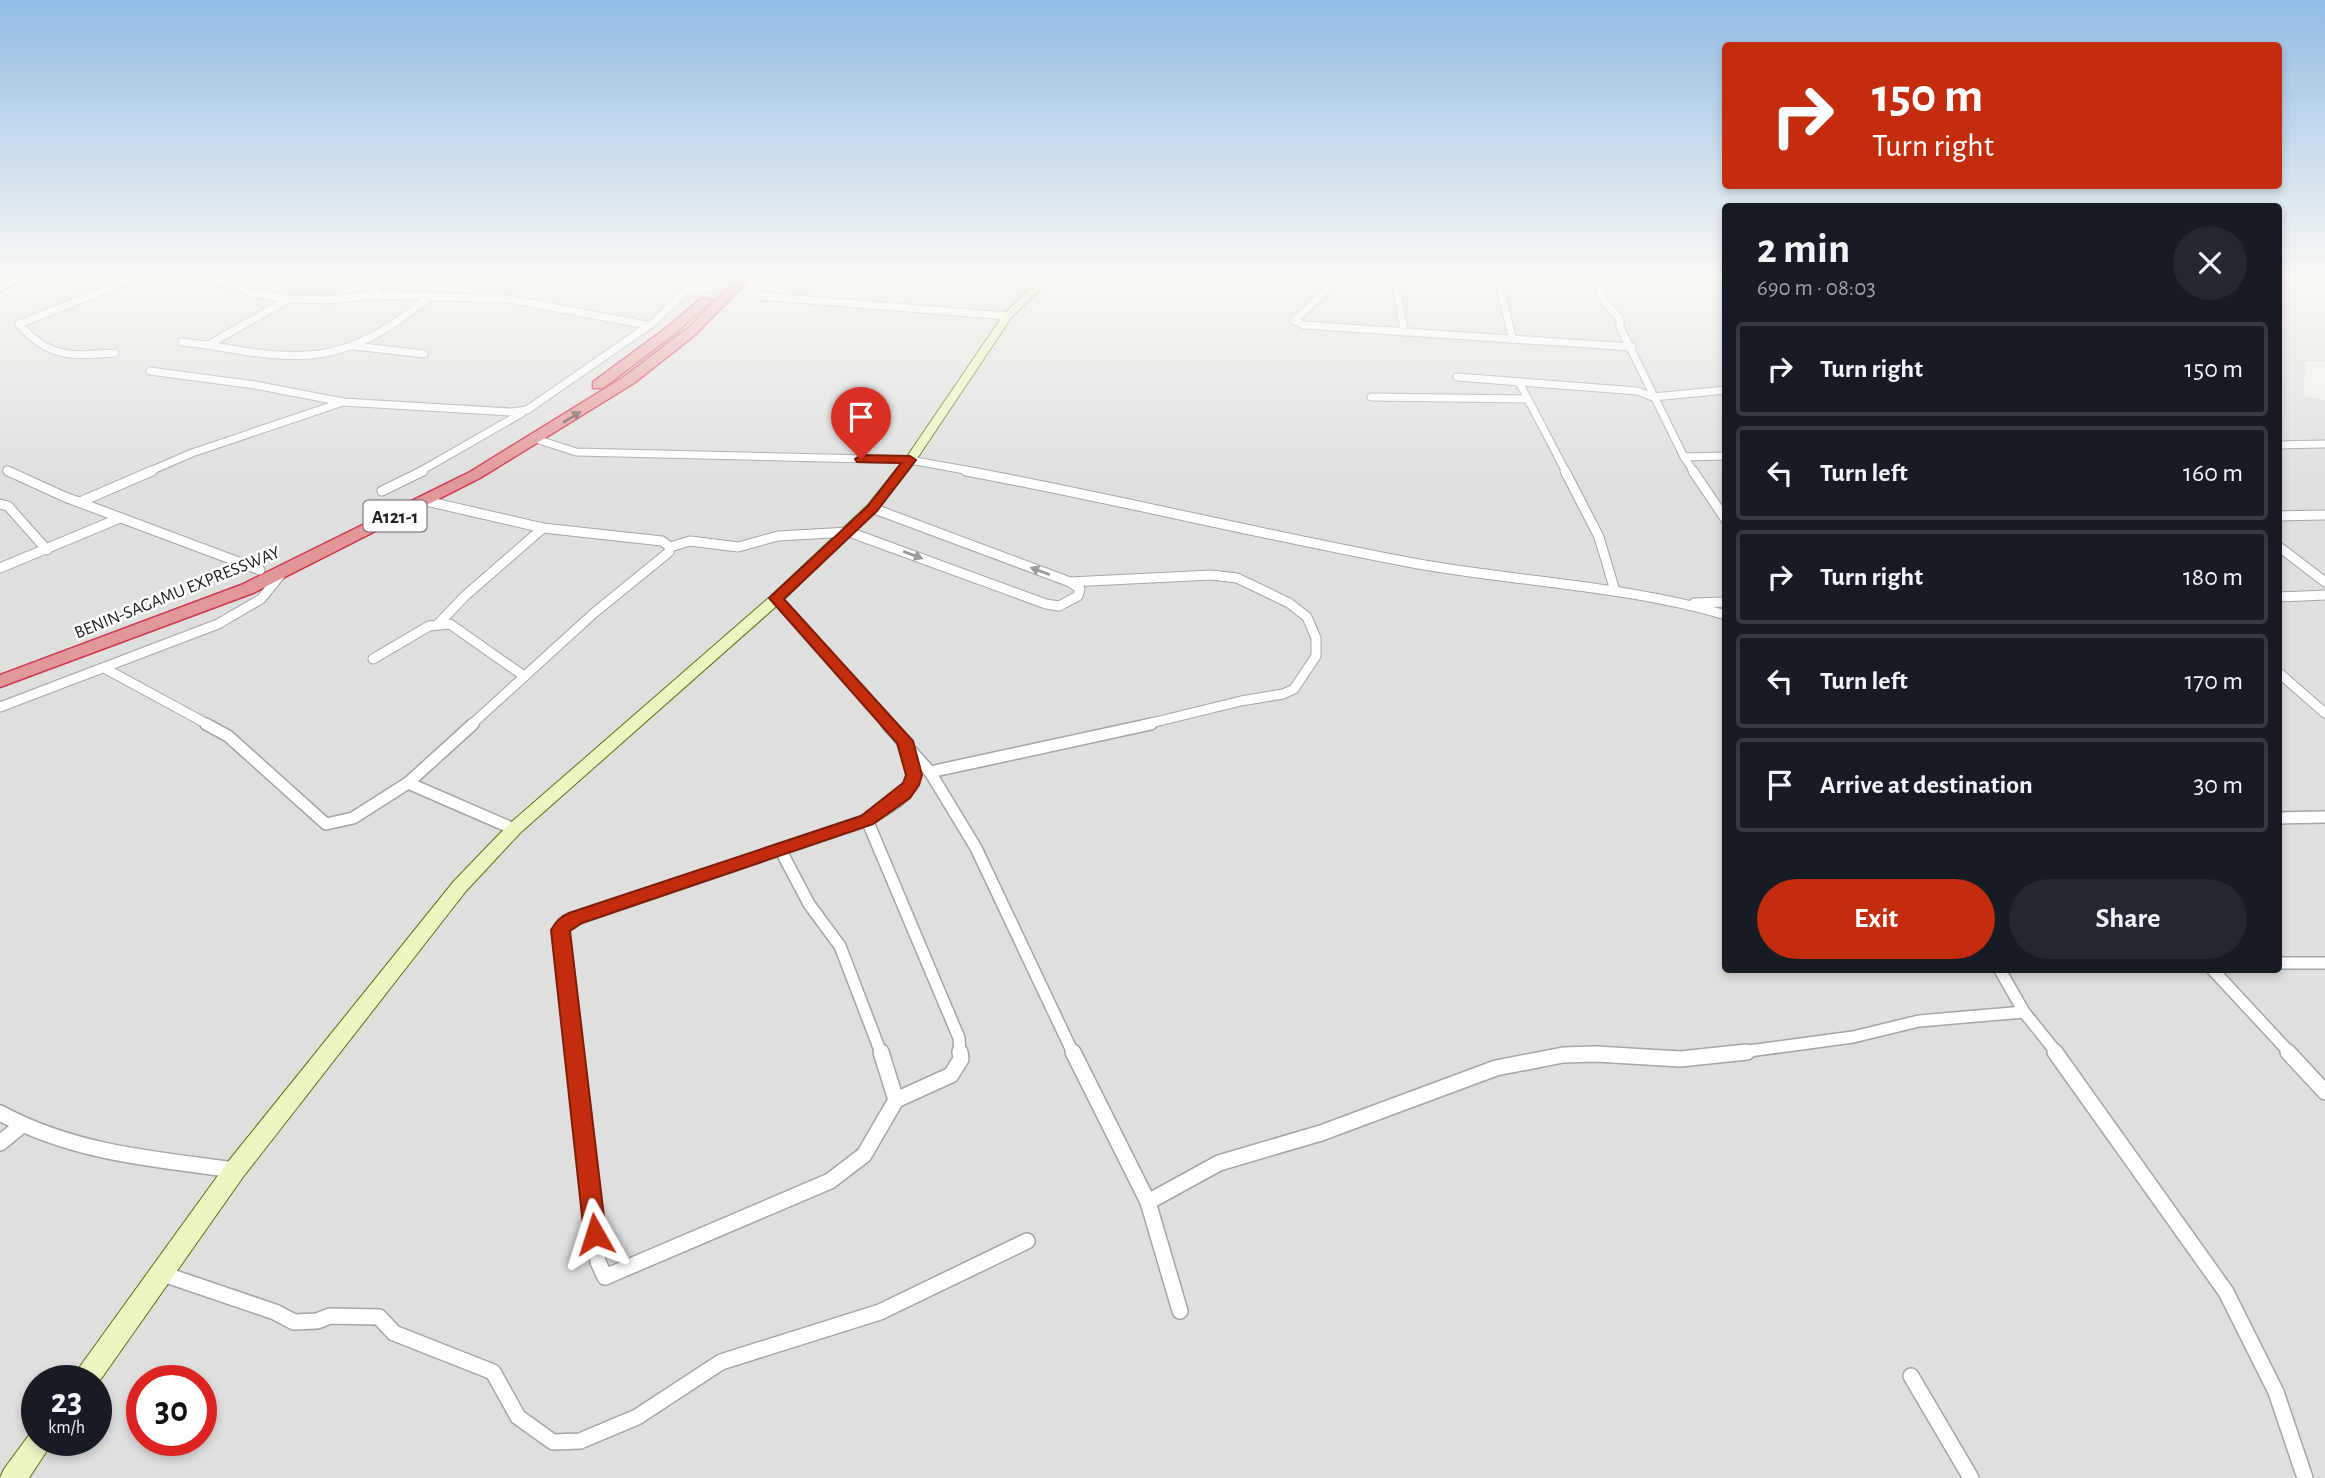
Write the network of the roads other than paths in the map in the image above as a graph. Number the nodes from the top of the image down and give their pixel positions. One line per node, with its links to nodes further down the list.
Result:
1 (40, 345): 10 (street)
2 (208, 345): 8 (street)
3 (620, 345): 20 (street)
4 (652, 345): 43 (highway, BENIN-SAGAMU EXPRESSWAY / A121-1)
5 (674, 345): 21 (highway, BENIN-SAGAMU EXPRESSWAY / A121-1, one-way to 5)
6 (987, 345): 26 (street)
7 (1598, 345): 9 (street)
8 (354, 346): 11 (street)
9 (1632, 347): 17 (street)
10 (115, 353)
11 (424, 354)
12 (150, 371): 19 (street)
13 (1457, 377): 14 (street)
14 (1520, 384): 17 (street); 18 (street)
15 (1722, 390): 17 (street)
16 (1371, 397): 18 (street)
17 (1653, 397): 25 (street)
18 (1526, 399): 47 (street)
19 (343, 402): 20 (street); 30 (street)
20 (527, 410): 28 (street)
21 (536, 439): 26 (street); 29 (highway, BENIN-SAGAMU EXPRESSWAY / A121-1)
22 (2325, 444): 23 (street)
23 (2282, 445)
24 (1722, 456): 25 (street)
25 (1684, 457): 33 (street)
26 (910, 460): 32 (street); 47 (street)
27 (7, 470): 30 (street)
28 (382, 491)
29 (426, 501): 37 (street); 44 (highway, BENIN-SAGAMU EXPRESSWAY / A121-1)
30 (80, 502): 36 (street)
31 (0, 504): 41 (street)
32 (872, 508): 38 (street); 45 (street, one-way to 32)
33 (1722, 514)
34 (2325, 515): 35 (street)
35 (2282, 516)
36 (120, 518): 41 (street); 43 (street)
37 (543, 528): 39 (street); 54 (street)
38 (849, 532): 39 (street); 45 (street, one-way to 45); 50 (street)
39 (670, 547): 59 (street)
40 (2282, 549): 46 (street)
41 (47, 550): 42 (street)
42 (0, 568)
43 (260, 570): 56 (highway, BENIN-SAGAMU EXPRESSWAY / A121-1)
44 (282, 573): 57 (street); 60 (highway, BENIN-SAGAMU EXPRESSWAY / A121-1)
45 (1070, 582): 64 (street)
46 (2325, 582)
47 (1615, 591): 52 (street)
48 (2325, 594): 49 (street)
49 (2282, 597)
50 (776, 598): 63 (street); 69 (street)
51 (1722, 602): 52 (street)
52 (1685, 603): 53 (street)
53 (1722, 614)
54 (439, 624): 55 (street); 59 (street)
55 (373, 659)
56 (0, 667)
57 (106, 669): 61 (street); 65 (street)
58 (2282, 675): 62 (street)
59 (524, 676): 65 (street)
60 (0, 681)
61 (0, 707)
62 (2325, 713)
63 (905, 741): 64 (street); 68 (street)
64 (930, 772): 82 (street)
65 (408, 783): 69 (street)
66 (2325, 817): 67 (street)
67 (2282, 818)
68 (867, 820): 70 (street); 77 (street)
69 (514, 829): 81 (street)
70 (780, 849): 77 (street); 77 (street)
71 (2282, 963): 72 (street)
72 (2325, 963)
73 (2002, 973): 75 (street)
74 (2216, 973): 76 (street)
75 (2024, 1012): 82 (street); 91 (street)
76 (2325, 1091)
77 (896, 1100)
78 (0, 1113): 79 (street)
79 (22, 1126): 80 (street); 81 (street)
80 (0, 1143)
81 (235, 1170): 84 (street)
82 (1148, 1202): 85 (street)
83 (1027, 1241): 84 (street)
84 (163, 1274): 86 (street)
85 (1180, 1311)
86 (97, 1365)
87 (1911, 1376): 90 (street)
88 (29, 1456): 89 (street)
89 (13, 1478)
90 (1971, 1478)
91 (2305, 1478)

